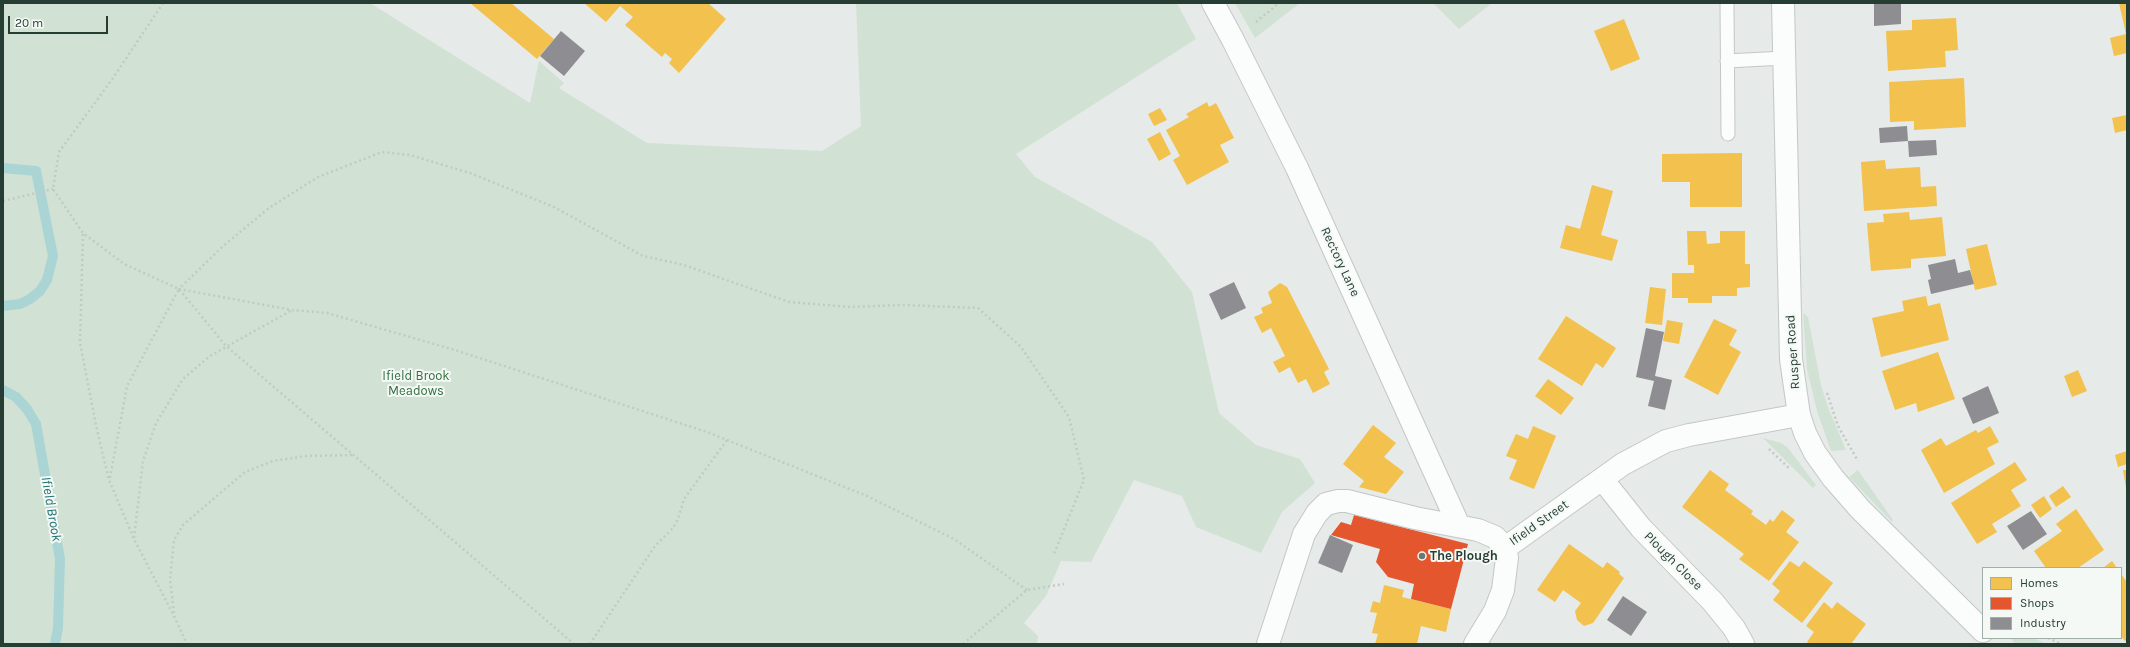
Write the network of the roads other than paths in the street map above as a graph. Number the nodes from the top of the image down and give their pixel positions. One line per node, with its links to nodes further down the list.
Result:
1 (1212, 3): 9 (street, Rectory Lane)
2 (1727, 3): 5 (lane)
3 (1783, 3): 4 (street, Rusper Road)
4 (1784, 58): 5 (lane); 7 (street, Rusper Road)
5 (1727, 61): 6 (lane)
6 (1728, 134)
7 (1799, 415): 8 (street, Ifield Street); 11 (street, Rusper Road)
8 (1602, 479): 10 (street, Ifield Street); 14 (street, Plough Close)
9 (1459, 526): 10 (street, Ifield Street); 12 (street, Ifield Street)
10 (1505, 548): 13 (street)
11 (1982, 630)
12 (1268, 644)
13 (1476, 644)
14 (1743, 644)

